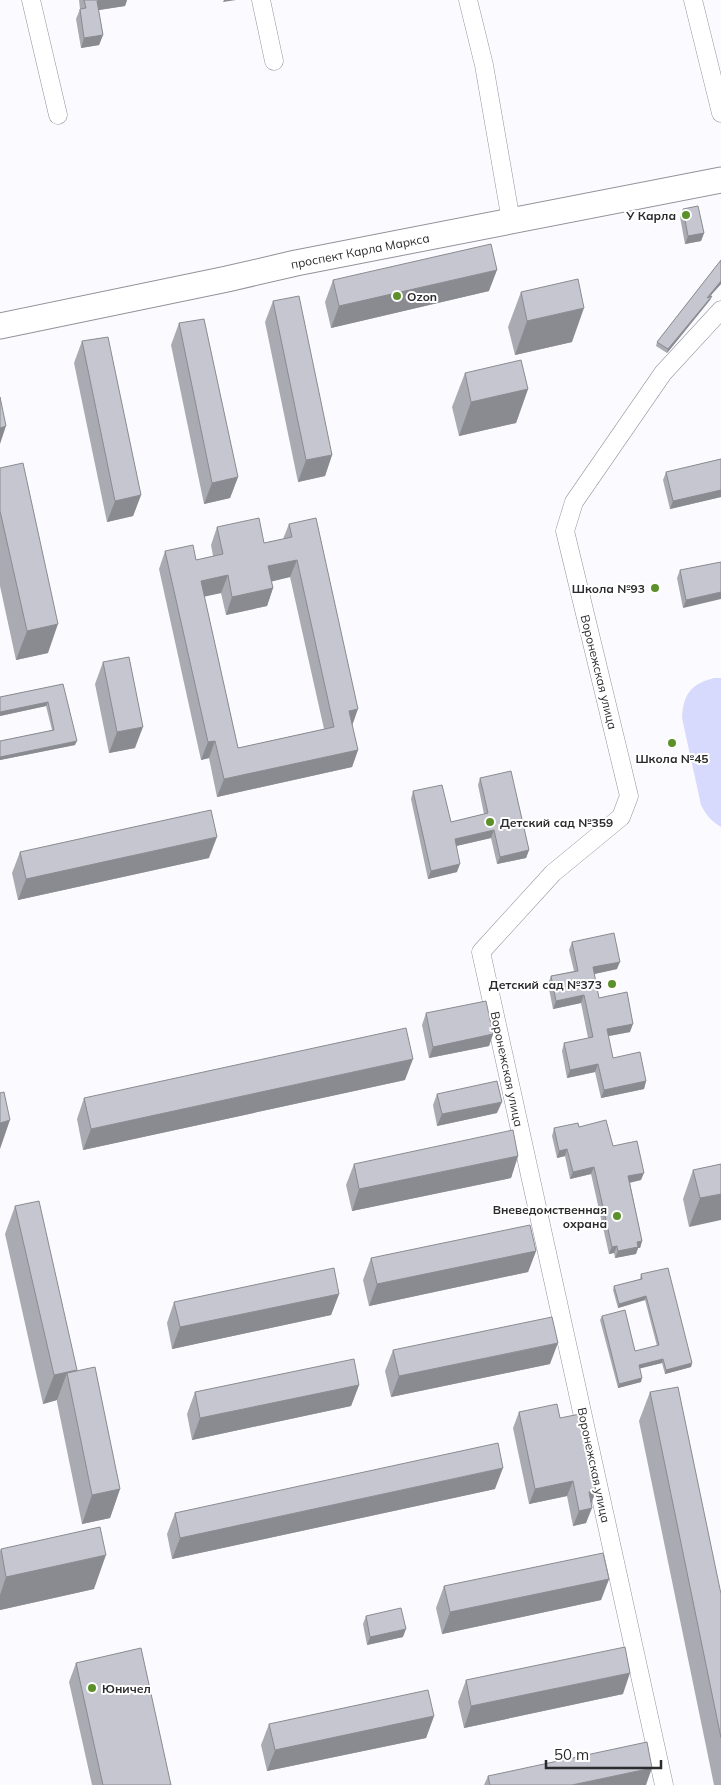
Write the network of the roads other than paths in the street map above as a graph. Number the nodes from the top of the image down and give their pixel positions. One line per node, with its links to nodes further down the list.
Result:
1 (31, 0): 7 (street)
2 (261, 0): 5 (street)
3 (468, 0): 9 (street)
4 (693, 0): 6 (street)
5 (274, 62)
6 (721, 113)
7 (58, 115)
8 (721, 180): 9 (street, проспект Карла Маркса)
9 (511, 221): 11 (street, проспект Карла Маркса)
10 (721, 310): 12 (street, Воронежская улица)
11 (0, 326)
12 (664, 1785)

